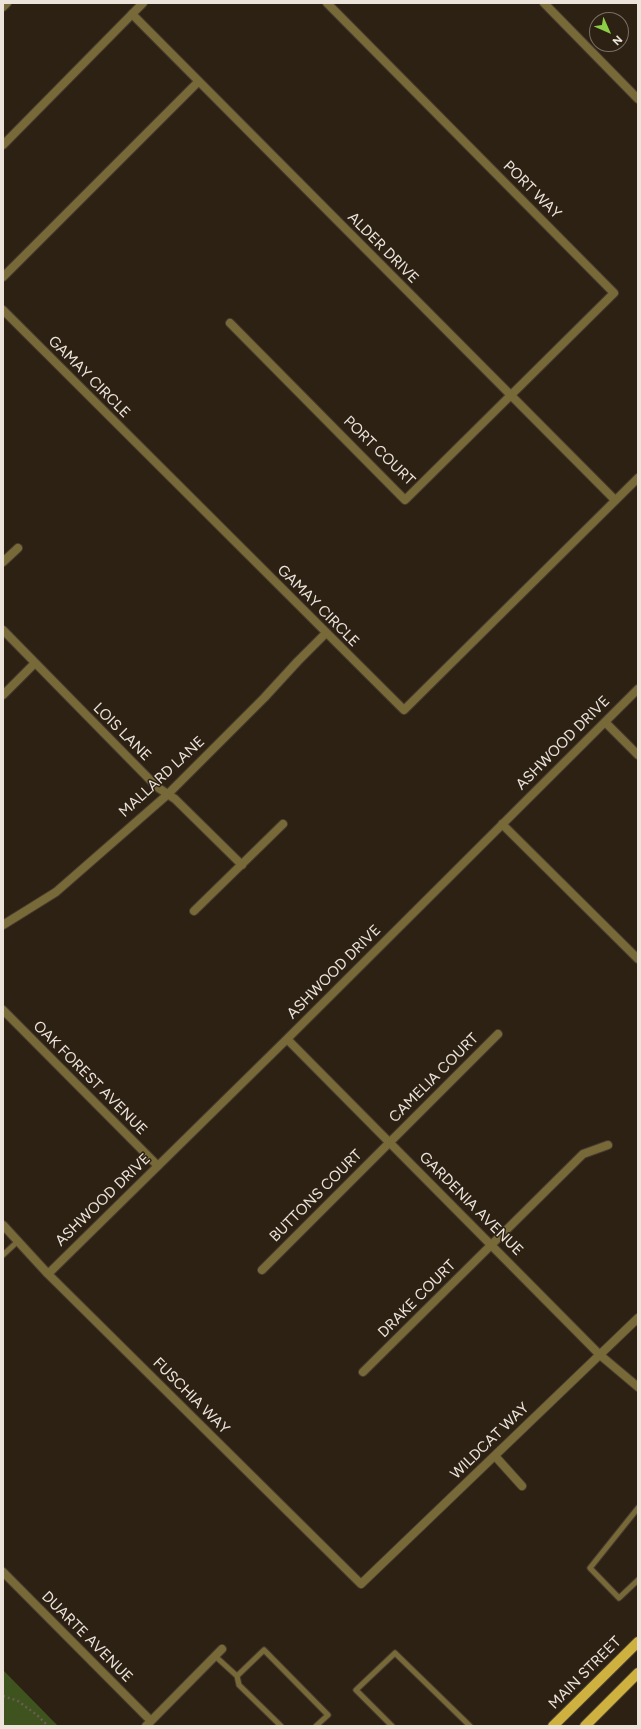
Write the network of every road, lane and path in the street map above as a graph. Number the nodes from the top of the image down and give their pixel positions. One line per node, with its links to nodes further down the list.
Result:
1 (7, 3): 5 (street)
2 (143, 3): 6 (street)
3 (327, 3): 13 (street, PORT WAY)
4 (544, 3): 8 (street)
5 (3, 7)
6 (132, 14): 7 (street, ALDER DRIVE); 9 (street)
7 (198, 82): 10 (street); 13 (street, ALDER DRIVE)
8 (638, 99)
9 (3, 145)
10 (3, 277)
11 (3, 310): 19 (street, GAMAY CIRCLE)
12 (230, 323): 13 (street, PORT COURT)
13 (510, 396): 15 (street, ALDER DRIVE)
14 (638, 478): 15 (street)
15 (616, 500): 19 (street, GAMAY CIRCLE)
16 (18, 548): 17 (street)
17 (3, 562)
18 (3, 630): 20 (street, LOIS LANE)
19 (326, 633): 25 (street, MALLARD LANE)
20 (34, 664): 22 (street); 25 (street, LOIS LANE)
21 (638, 689): 23 (street, ASHWOOD DRIVE)
22 (3, 695)
23 (605, 722): 24 (street); 27 (street, ASHWOOD DRIVE)
24 (638, 755)
25 (167, 795): 28 (street, LOIS LANE); 30 (street, MALLARD LANE)
26 (283, 824): 28 (street)
27 (502, 824): 31 (street); 34 (street, ASHWOOD DRIVE)
28 (242, 865): 29 (street)
29 (194, 911)
30 (3, 925)
31 (638, 959)
32 (3, 1010): 37 (street, OAK FOREST AVENUE)
33 (498, 1034): 35 (street, CAMELIA COURT)
34 (286, 1039): 35 (street, GARDENIA AVENUE); 37 (street, ASHWOOD DRIVE)
35 (390, 1142): 40 (street, GARDENIA AVENUE); 42 (street, BUTTONS COURT)
36 (608, 1145): 40 (street, DRAKE COURT)
37 (158, 1166): 43 (street, ASHWOOD DRIVE)
38 (3, 1225): 39 (street, FUSCHIA WAY)
39 (17, 1242): 41 (lane); 43 (street, FUSCHIA WAY)
40 (491, 1245): 45 (street, GARDENIA AVENUE); 46 (street, DRAKE COURT)
41 (3, 1255)
42 (262, 1270)
43 (48, 1274): 53 (street, FUSCHIA WAY)
44 (638, 1318): 45 (street, WILDCAT WAY)
45 (600, 1355): 47 (street, GARDENIA AVENUE); 48 (street, WILDCAT WAY)
46 (363, 1372)
47 (638, 1387)
48 (495, 1456): 49 (street); 53 (street, WILDCAT WAY)
49 (522, 1486)
50 (638, 1508): 52 (lane)
51 (3, 1572): 60 (street, DUARTE AVENUE)
52 (638, 1580)
53 (361, 1584)
54 (638, 1642): 66 (main road, MAIN STREET)
55 (222, 1649): 56 (street)
56 (215, 1656): 58 (lane); 60 (street)
57 (638, 1673): 67 (main road)
58 (237, 1676): 62 (lane); 63 (lane)
59 (3, 1696): 61 (path)
60 (148, 1724)
61 (48, 1726)
62 (281, 1726)
63 (316, 1726)
64 (392, 1726): 65 (lane)
65 (470, 1726)
66 (554, 1726)
67 (585, 1726)

